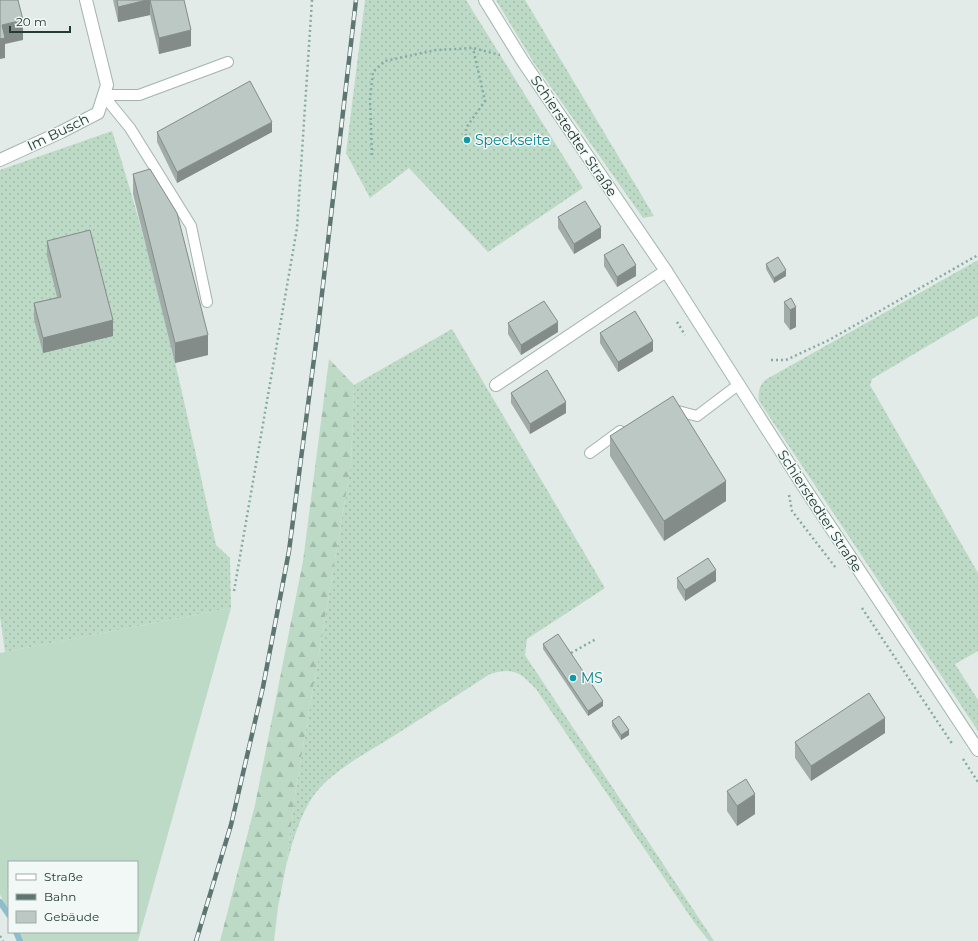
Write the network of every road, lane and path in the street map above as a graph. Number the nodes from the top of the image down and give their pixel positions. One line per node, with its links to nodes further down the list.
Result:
1 (86, 0): 7 (street, Im Busch)
2 (312, 0): 20 (path)
3 (485, 0): 5 (street, Schierstedter Straße)
4 (473, 48): 5 (path); 8 (path); 9 (path)
5 (522, 60): 12 (street, Schierstedter Straße)
6 (228, 62): 7 (lane)
7 (103, 95): 10 (street, Im Busch); 13 (lane)
8 (466, 136)
9 (372, 155)
10 (0, 160)
11 (978, 255): 14 (path)
12 (666, 271): 15 (street); 16 (street, Schierstedter Straße)
13 (207, 302)
14 (771, 360)
15 (496, 385)
16 (738, 385): 17 (lane); 23 (street, Schierstedter Straße)
17 (658, 408)
18 (631, 423): 19 (lane)
19 (590, 453)
20 (234, 591)
21 (596, 639): 22 (path)
22 (571, 653)
23 (978, 750)
24 (0, 936): 25 (path)
25 (3, 941)

